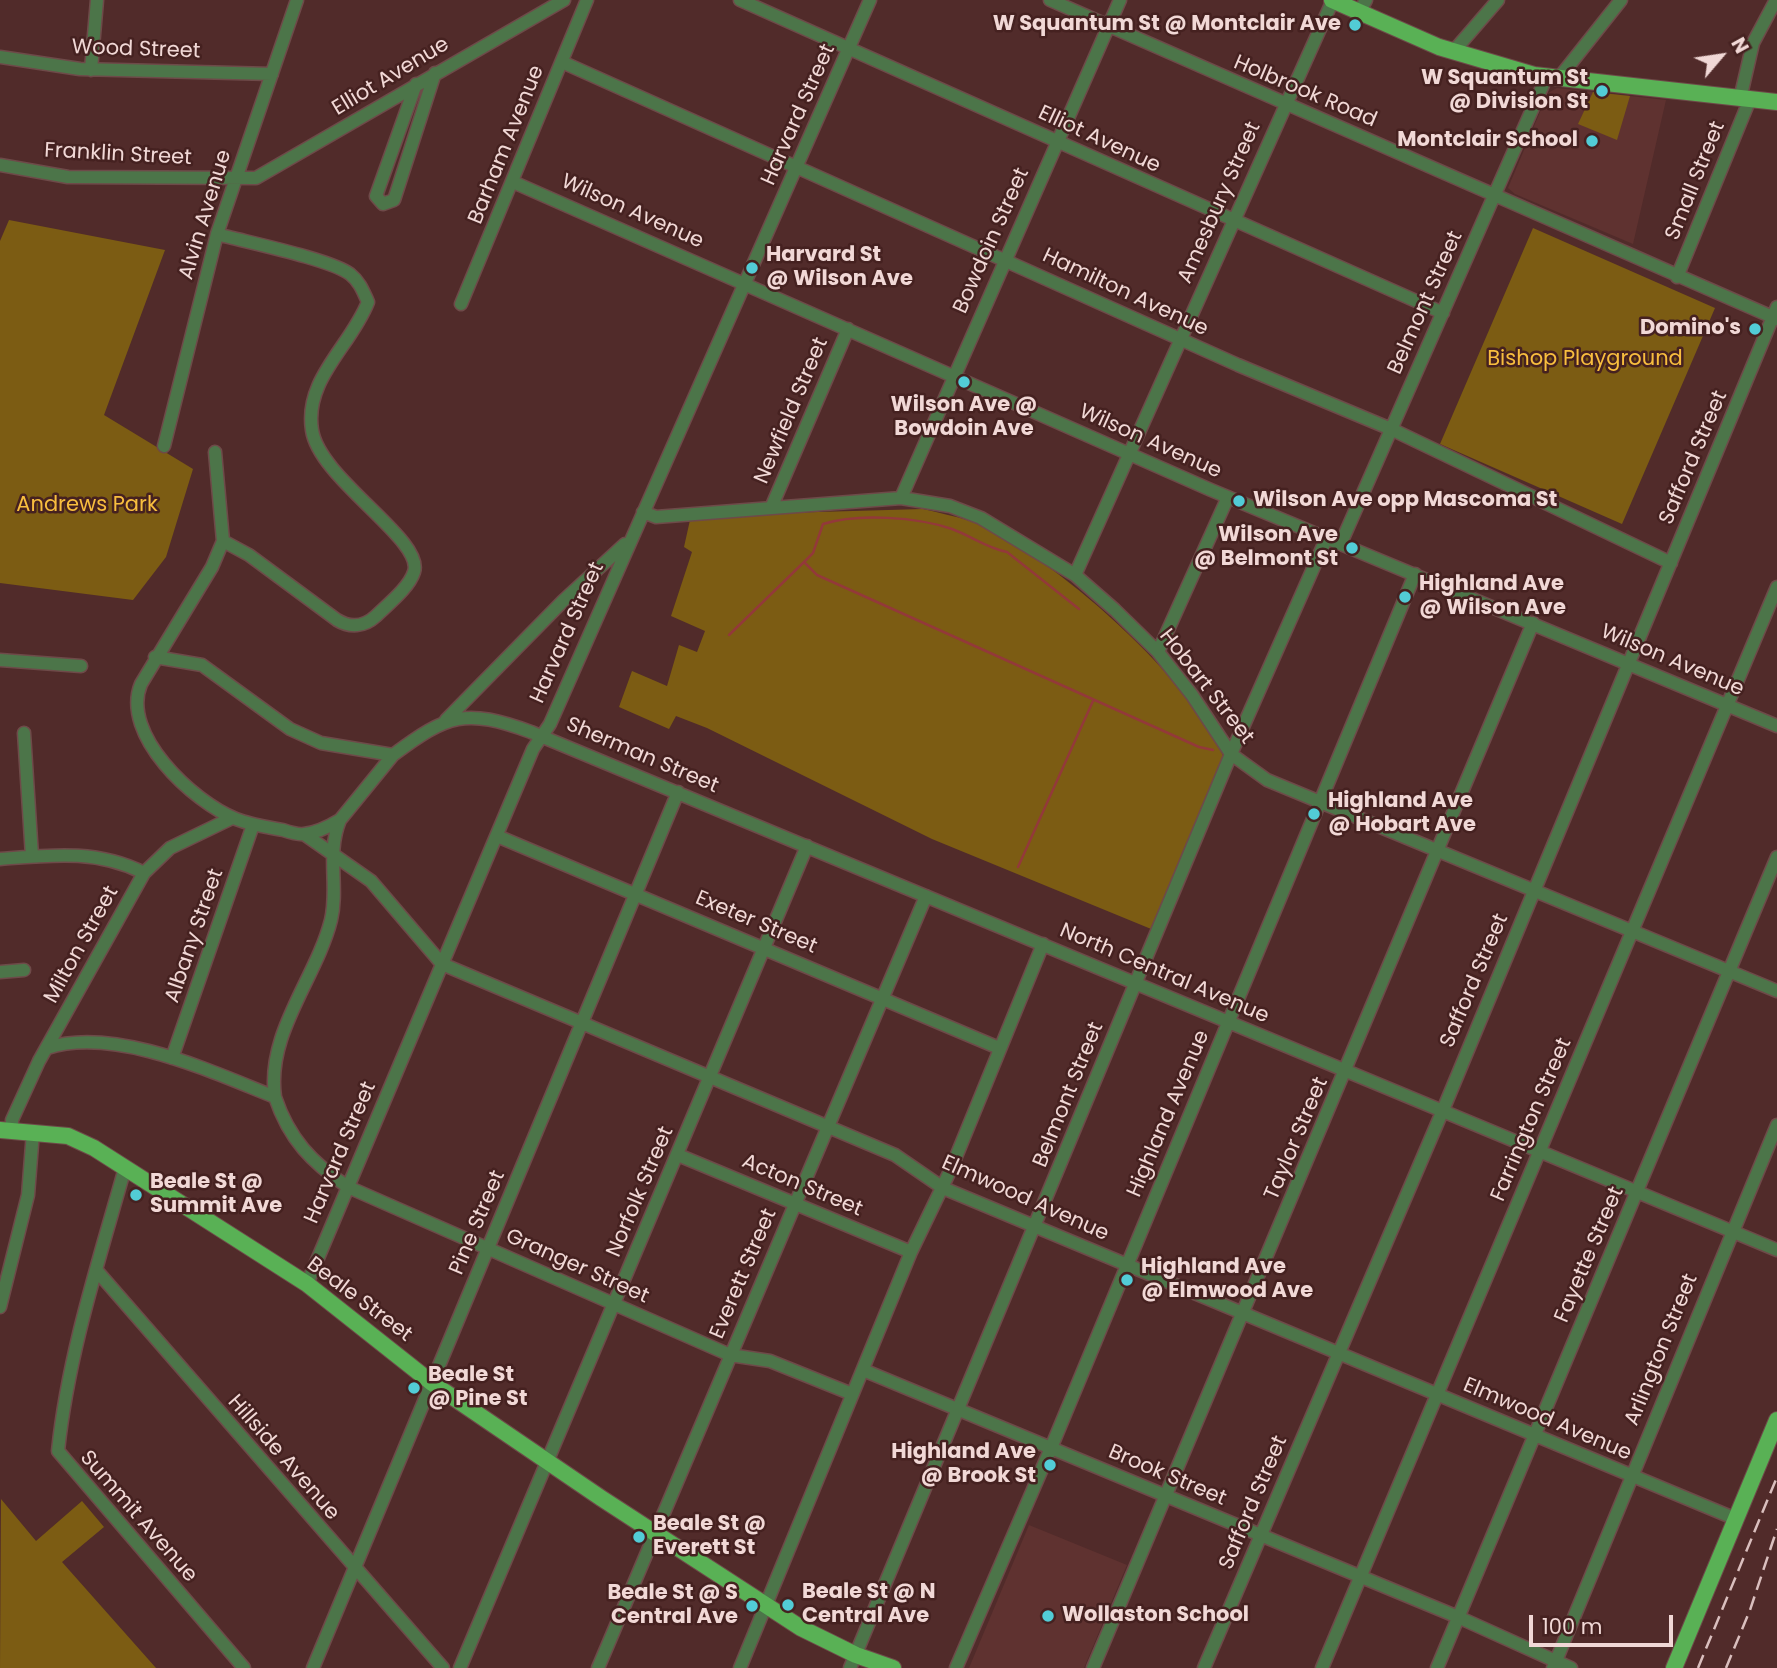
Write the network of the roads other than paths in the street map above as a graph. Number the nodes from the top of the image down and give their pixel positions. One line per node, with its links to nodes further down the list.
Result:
1 (97, 0): 19 (street)
2 (297, 0): 21 (street, Alvin Avenue)
3 (564, 0): 20 (street, Elliot Avenue)
4 (587, 0): 18 (street, Barham Avenue)
5 (740, 0): 15 (street, Elliot Avenue)
6 (870, 0): 15 (street, Harvard Street)
7 (1050, 0): 14 (street, Holbrook Road)
8 (1120, 0): 14 (street, Bowdoin Street)
9 (1332, 0): 13 (main road); 26 (street, Amesbury Street)
10 (1498, 0): 16 (street)
11 (1621, 0): 22 (street, Belmont Street)
12 (1776, 0): 24 (street, Small Street)
13 (1363, 7): 16 (main road)
14 (1108, 26): 26 (street, Holbrook Road); 27 (street, Bowdoin Street)
15 (849, 50): 27 (street, Elliot Avenue); 29 (street, Harvard Street)
16 (1453, 52): 22 (main road)
17 (0, 57): 19 (street, Wood Street)
18 (562, 62): 29 (street, Hamilton Avenue); 31 (street, Barham Avenue)
19 (91, 70): 21 (street, Wood Street)
20 (435, 73): 23 (street, Elliot Avenue); 23 (street)
21 (271, 74): 30 (street, Alvin Avenue)
22 (1553, 78): 24 (main road); 32 (street, Belmont Street)
23 (416, 85): 30 (street, Elliot Avenue)
24 (1745, 99): 25 (main road); 36 (street, Small Street)
25 (1777, 102)
26 (1285, 103): 32 (street, Holbrook Road); 33 (street, Amesbury Street)
27 (1057, 142): 33 (street, Elliot Avenue); 35 (street, Bowdoin Street)
28 (0, 165): 30 (street, Franklin Street)
29 (797, 167): 35 (street, Hamilton Avenue); 37 (street, Harvard Street)
30 (235, 180): 34 (street, Alvin Avenue)
31 (513, 182): 37 (street, Wilson Avenue); 38 (street, Barham Avenue)
32 (1494, 196): 36 (street, Holbrook Road); 39 (street, Belmont Street)
33 (1234, 221): 39 (street, Elliot Avenue); 42 (street, Amesbury Street)
34 (217, 234): 45 (street, Alvin Avenue); 54 (street)
35 (1005, 259): 42 (street, Hamilton Avenue); 43 (street, Bowdoin Street)
36 (1677, 277): 40 (street, Holbrook Road)
37 (744, 284): 41 (street, Wilson Avenue); 51 (street, Harvard Street)
38 (461, 304)
39 (1443, 313): 44 (street, Belmont Street)
40 (1775, 315): 56 (street, Safford Street)
41 (848, 329): 43 (street, Wilson Avenue); 50 (street, Newfield Street)
42 (1181, 338): 44 (street, Hamilton Avenue); 47 (street, Amesbury Street)
43 (953, 377): 47 (street, Wilson Avenue); 49 (street, Bowdoin Street)
44 (1391, 429): 55 (street, Belmont Street); 56 (street, Hamilton Avenue)
45 (164, 446)
46 (215, 452): 54 (street)
47 (1130, 454): 48 (street, Wilson Avenue); 57 (street, Amesbury Street)
48 (1228, 497): 52 (street, Wilson Avenue); 61 (street)
49 (901, 498): 50 (street, Hobart Street); 57 (street, Hobart Street)
50 (771, 508): 51 (street, Hobart Street)
51 (643, 512): 53 (street, Harvard Street)
52 (1327, 537): 55 (street, Wilson Avenue); 71 (street, Belmont Street)
53 (631, 539): 67 (street); 70 (street, Harvard Street)
54 (223, 541): 62 (street, Elmwood Avenue)
55 (1341, 543): 58 (street, Wilson Avenue)
56 (1671, 563): 64 (street, Safford Street)
57 (1075, 575): 61 (street, Hobart Street)
58 (1415, 575): 60 (street, Wilson Avenue); 74 (street, Highland Avenue)
59 (1777, 587): 66 (street, Farrington Street)
60 (1533, 623): 64 (street, Wilson Avenue); 81 (street, Taylor Street)
61 (1158, 652): 71 (street, Hobart Street)
62 (155, 657): 72 (street); 75 (street, Elmwood Avenue)
63 (0, 660): 65 (street)
64 (1630, 665): 66 (street, Wilson Avenue); 87 (street, Safford Street)
65 (81, 666)
66 (1728, 706): 68 (street, Wilson Avenue); 90 (street, Farrington Street)
67 (446, 720): 70 (street, Sherman Street); 72 (street)
68 (1777, 726)
69 (24, 733): 82 (street)
70 (541, 736): 73 (street, Sherman Street); 79 (street, Harvard Street)
71 (1231, 754): 74 (street, Hobart Street); 97 (street, Belmont Street)
72 (393, 755): 76 (street)
73 (678, 792): 80 (street, Sherman Street); 88 (street, Pine Street)
74 (1319, 802): 81 (street, Hobart Street); 100 (street, Highland Avenue)
75 (232, 818): 77 (street, Elmwood Avenue); 86 (street, Milton Street)
76 (340, 820): 78 (street); 83 (street)
77 (253, 825): 78 (street, Elmwood Avenue); 104 (street, Albany Street)
78 (304, 834): 83 (street, Elmwood Avenue)
79 (497, 836): 88 (street, Exeter Street); 93 (street, Harvard Street)
80 (807, 846): 89 (street, Sherman Street); 92 (street, Norfolk Street)
81 (1438, 850): 87 (street, Hobart Street); 105 (street, Taylor Street)
82 (32, 856): 85 (street); 86 (street)
83 (331, 856): 93 (street, Elmwood Avenue); 107 (street)
84 (1777, 857): 96 (street, Fayette Street)
85 (0, 859)
86 (144, 873): 102 (street, Milton Street)
87 (1534, 891): 90 (street, Hobart Street); 108 (street, Safford Street)
88 (636, 894): 92 (street, Exeter Street); 101 (street, Pine Street)
89 (926, 896): 91 (street, Sherman Street); 99 (street, Everett Street)
90 (1632, 932): 96 (street, Hobart Street); 113 (street, Farrington Street)
91 (1043, 944): 97 (street, North Central Avenue); 103 (street, North Central Avenue)
92 (764, 947): 99 (street, Exeter Street); 106 (street, Norfolk Street)
93 (442, 964): 101 (street, Elmwood Avenue); 116 (street, Harvard Street)
94 (24, 970): 95 (street)
95 (0, 972)
96 (1729, 972): 98 (street, Hobart Street); 118 (street, Fayette Street)
97 (1136, 984): 100 (street, North Central Avenue); 120 (street, Belmont Street)
98 (1777, 991)
99 (883, 996): 103 (street, Exeter Street); 110 (street, Everett Street)
100 (1229, 1022): 105 (street, North Central Avenue); 125 (street, Highland Avenue)
101 (583, 1024): 106 (street, Elmwood Avenue); 122 (street, Pine Street)
102 (47, 1048): 104 (street); 111 (street, Milton Street)
103 (999, 1048): 117 (street, North Central Avenue)
104 (172, 1058): 107 (street)
105 (1346, 1071): 108 (street, North Central Avenue); 130 (street, Taylor Street)
106 (710, 1078): 110 (street, Elmwood Avenue); 114 (street, Norfolk Street)
107 (275, 1097): 116 (street, Granger Street)
108 (1443, 1110): 113 (street, North Central Avenue); 131 (street, Safford Street)
109 (1777, 1125): 121 (street, Arlington Street)
110 (829, 1126): 117 (street, Elmwood Avenue); 119 (street, Everett Street)
111 (6, 1130): 112 (main road, Beale Street)
112 (33, 1132): 115 (main road, Beale Street); 129 (street)
113 (1539, 1152): 118 (street, North Central Avenue); 136 (street, Farrington Street)
114 (678, 1155): 119 (street, Acton Street); 128 (street, Norfolk Street)
115 (125, 1168): 126 (street, Summit Avenue); 127 (main road, Beale Street)
116 (348, 1187): 122 (street, Granger Street); 127 (street, Harvard Street)
117 (943, 1188): 120 (street, Elmwood Avenue); 124 (street, North Central Avenue)
118 (1637, 1192): 121 (street, North Central Avenue); 139 (street, Fayette Street)
119 (795, 1204): 124 (street, Acton Street); 132 (street, Everett Street)
120 (1036, 1226): 125 (street, Elmwood Avenue); 137 (street, Belmont Street)
121 (1731, 1231): 123 (street, North Central Avenue); 142 (street, Arlington Street)
122 (488, 1249): 128 (street, Granger Street); 134 (street, Pine Street)
123 (1777, 1250)
124 (911, 1252): 133 (street, North Central Avenue)
125 (1127, 1265): 130 (street, Elmwood Avenue); 140 (street, Highland Avenue)
126 (96, 1271): 147 (street, Hillside Avenue); 153 (street, Summit Avenue)
127 (307, 1284): 134 (main road, Beale Street)
128 (615, 1305): 132 (street, Granger Street); 141 (street, Norfolk Street)
129 (0, 1307)
130 (1243, 1314): 131 (street, Elmwood Avenue); 143 (street, Taylor Street)
131 (1340, 1353): 136 (street, Elmwood Avenue); 146 (street, Safford Street)
132 (730, 1355): 135 (street, Granger Street); 145 (street, Everett Street)
133 (863, 1370): 135 (street, North Central Avenue); 137 (street, Brook Street)
134 (432, 1383): 141 (main road, Beale Street); 147 (street, Pine Street)
135 (852, 1394): 149 (street, North Central Avenue)
136 (1438, 1395): 139 (street, Elmwood Avenue); 148 (street, Farrington Street)
137 (958, 1409): 140 (street, Brook Street); 151 (street, Belmont Street)
138 (1777, 1420): 144 (main road)
139 (1535, 1434): 142 (street, Elmwood Avenue); 150 (street, Fayette Street)
140 (1051, 1448): 143 (street, Brook Street); 160 (street, Highland Avenue)
141 (548, 1462): 145 (main road, Beale Street); 156 (street, Norfolk Street)
142 (1631, 1476): 144 (street, Elmwood Avenue); 152 (street, Arlington Street)
143 (1166, 1496): 146 (street, Brook Street); 161 (street, Taylor Street)
144 (1735, 1519): 166 (main road)
145 (655, 1533): 149 (main road, Beale Street); 157 (street, Everett Street)
146 (1260, 1535): 148 (street, Brook Street); 162 (street, Safford Street)
147 (355, 1568): 154 (street, Pine Street); 155 (street, Hillside Avenue)
148 (1360, 1576): 150 (street, Brook Street); 163 (street, Farrington Street)
149 (766, 1605): 151 (main road, Beale Street); 158 (street, North Central Avenue)
150 (1458, 1617): 152 (street, Brook Street); 164 (street, Fayette Street)
151 (853, 1661): 159 (main road, Beale Street)
152 (1555, 1665): 165 (street, Brook Street)
153 (244, 1668)
154 (313, 1668)
155 (443, 1668)
156 (460, 1668)
157 (598, 1668)
158 (740, 1668)
159 (893, 1668)
160 (956, 1668)
161 (1093, 1668)
162 (1204, 1668)
163 (1322, 1668)
164 (1437, 1668)
165 (1571, 1668)
166 (1674, 1668)

